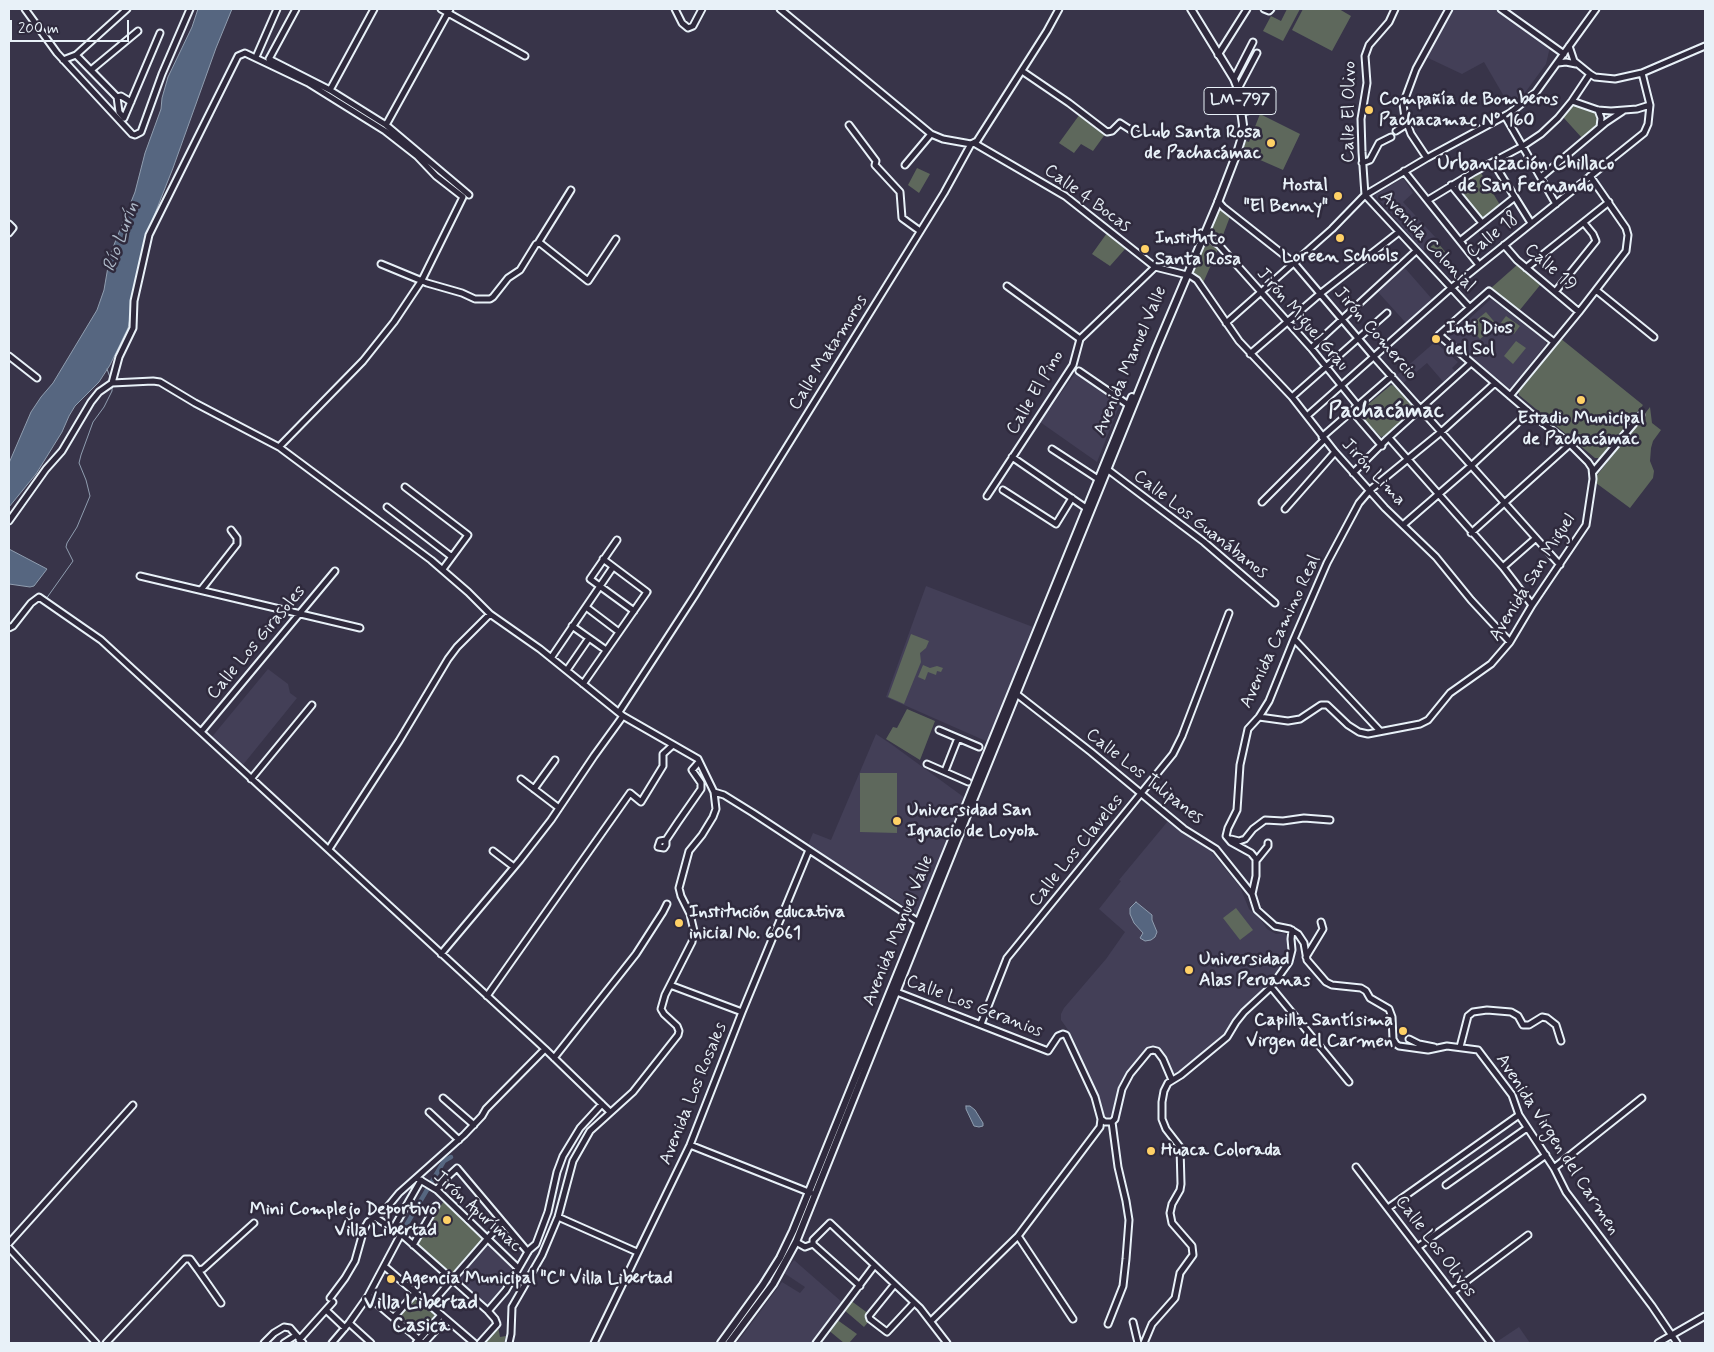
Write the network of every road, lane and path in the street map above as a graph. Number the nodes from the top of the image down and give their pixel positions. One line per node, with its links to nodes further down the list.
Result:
1 (25, 9): 32 (street)
2 (127, 9): 28 (street)
3 (190, 9): 32 (street)
4 (277, 9): 30 (street)
5 (296, 9): 41 (street)
6 (374, 9): 41 (street)
7 (440, 9): 20 (street)
8 (675, 9): 9 (street)
9 (702, 9)
10 (780, 9): 56 (street, Calle 4 Bocas)
11 (1059, 9): 36 (street, Calle Matamoros)
12 (1191, 9): 29 (main road, LM-797)
13 (1247, 9): 29 (street)
14 (1264, 9): 15 (street)
15 (1271, 9)
16 (1395, 9): 63 (street, Calle El Olivo)
17 (1449, 9): 51 (street)
18 (1500, 9): 27 (street)
19 (1596, 9): 24 (street)
20 (448, 11): 31 (street); 52 (street)
21 (138, 31): 35 (street)
22 (160, 33): 45 (street)
23 (1253, 42): 39 (street)
24 (1569, 46): 27 (street); 34 (street)
25 (1705, 46): 37 (street)
26 (1257, 53): 40 (street)
27 (1564, 54): 33 (street)
28 (76, 55): 32 (street); 35 (street)
29 (1218, 55): 39 (main road, LM-797)
30 (256, 56): 96 (street); 122 (street)
31 (525, 56)
32 (63, 60)
33 (1557, 63): 34 (street); 50 (street)
34 (1577, 64): 38 (street)
35 (91, 70): 43 (street)
36 (1022, 71): 57 (street); 59 (street, Calle Matamoros)
37 (1642, 73): 38 (street); 46 (street, Calle 18)
38 (1590, 74): 44 (street)
39 (1234, 79): 40 (main road, LM-797)
40 (1238, 89): 49 (main road, LM-797)
41 (330, 90): 52 (street)
42 (1272, 91): 49 (street)
43 (117, 97): 45 (street); 45 (street)
44 (1572, 101): 47 (street); 60 (street)
45 (131, 102)
46 (1650, 105): 48 (street); 66 (street, Calle 18)
47 (1598, 110): 48 (street); 54 (street)
48 (1623, 111): 54 (street)
49 (1242, 112): 74 (main road, LM-797)
50 (1505, 116): 60 (street); 61 (street)
51 (1407, 124): 55 (street); 61 (street)
52 (386, 125): 70 (street)
53 (849, 125): 81 (street)
54 (1600, 128): 67 (street)
55 (1396, 131)
56 (931, 134): 59 (street, Calle 4 Bocas); 64 (street)
57 (1137, 134)
58 (1390, 137): 63 (street)
59 (973, 143): 81 (street, Calle Matamoros); 93 (street, Calle 4 Bocas)
60 (1523, 146): 62 (street); 67 (street)
61 (1427, 158): 65 (street)
62 (1493, 162): 68 (street); 72 (street)
63 (1362, 163): 71 (street, Calle El Olivo)
64 (905, 165)
65 (1404, 171): 71 (street); 73 (street)
66 (1590, 176): 75 (street); 76 (street, Calle 18)
67 (1541, 177): 76 (street)
68 (1451, 186): 73 (street); 78 (street)
69 (571, 190): 87 (street)
70 (469, 195)
71 (1365, 195): 82 (street, Avenida Colonial); 90 (street)
72 (1514, 197): 78 (street); 79 (street)
73 (1428, 200): 86 (street)
74 (1218, 201): 84 (main road, Avenida Manuel Valle / LM-797); 90 (street, Jirón Comercio)
75 (1609, 202): 77 (street); 99 (street)
76 (1556, 204): 79 (street, Calle 18)
77 (1584, 222): 94 (street); 101 (street)
78 (1482, 223): 86 (street)
79 (1531, 223): 88 (street, Calle 18)
80 (9, 224): 83 (street)
81 (920, 231): 197 (street, Calle Matamoros)
82 (1399, 232): 89 (street, Avenida Colonial); 102 (street)
83 (9, 233)
84 (1203, 234): 95 (main road, Avenida Manuel Valle / LM-797); 100 (street, Jirón Miguel Grau)
85 (616, 239): 87 (street)
86 (1460, 241): 92 (street)
87 (538, 243): 96 (street)
88 (1504, 245): 92 (street, Calle 18); 94 (street, Calle 19)
89 (1416, 251): 98 (street, Avenida Colonial); 106 (street)
90 (1294, 263): 100 (street); 102 (street, Jirón Comercio)
91 (381, 264): 96 (street)
92 (1479, 265): 98 (street, Calle 18)
93 (1155, 267): 95 (street, Calle 4 Bocas); 111 (street, Calle El Pino)
94 (1526, 268): 101 (street, Calle 19)
95 (1185, 275): 107 (street, Jirón Lima); 127 (main road, Avenida Manuel Valle / LM-797)
96 (422, 280): 139 (street)
97 (1007, 286): 111 (street)
98 (1451, 288): 103 (street, Avenida Colonial); 116 (street, Calle 18)
99 (1596, 290): 104 (street); 109 (street)
100 (1260, 292): 107 (street); 108 (street, Jirón Miguel Grau)
101 (1556, 292): 104 (street, Calle 19)
102 (1321, 293): 106 (street, Jirón Comercio); 108 (street)
103 (1470, 308): 112 (street); 117 (street)
104 (1579, 312): 112 (street)
105 (1387, 313): 110 (street)
106 (1342, 319): 110 (street, Jirón Comercio); 113 (street)
107 (1226, 323): 114 (street, Jirón Lima)
108 (1287, 323): 113 (street, Jirón Miguel Grau); 114 (street)
109 (1654, 337)
110 (1358, 338): 116 (street, Jirón Comercio); 118 (street)
111 (1080, 339): 142 (street, Calle El Pino)
112 (1554, 342): 125 (street)
113 (1310, 348): 118 (street, Jirón Miguel Grau)
114 (1250, 354): 126 (street, Jirón Lima)
115 (9, 356): 121 (street)
116 (1374, 357): 120 (street, Jirón Comercio); 124 (street, Calle 18)
117 (1471, 363): 123 (street); 129 (street)
118 (1325, 367): 124 (street, Jirón Miguel Grau); 126 (street)
119 (1079, 371): 127 (street)
120 (1392, 376): 128 (street); 129 (street, Jirón Comercio)
121 (37, 378)
122 (112, 383): 139 (street); 160 (street)
123 (1495, 383): 125 (street); 134 (street, Avenida Camino Real)
124 (1341, 386): 128 (street, Jirón Miguel Grau); 133 (street, Calle 18)
125 (1510, 396): 131 (street)
126 (1292, 397): 133 (street, Jirón Lima)
127 (1130, 406): 145 (main road, Avenida Manuel Valle / LM-797); 148 (main road, Avenida Manuel Valle / LM-797)
128 (1358, 406): 130 (street)
129 (1421, 408): 134 (street, Jirón Comercio); 136 (street)
130 (1352, 411): 135 (street); 138 (street)
131 (1529, 412): 137 (street); 144 (street)
132 (1641, 415): 146 (street)
133 (1307, 416): 135 (street, Jirón Lima)
134 (1441, 432): 143 (street, Avenida Camino Real); 144 (street, Jirón Comercio)
135 (1323, 438): 141 (street, Jirón Lima); 155 (street)
136 (1388, 438): 138 (street); 143 (street)
137 (1570, 444): 146 (street); 156 (street)
138 (1382, 446): 147 (street)
139 (279, 447): 172 (street)
140 (1052, 449): 148 (street)
141 (1334, 452): 147 (street, Jirón Lima); 159 (street)
142 (1012, 457): 153 (street, Calle El Pino); 154 (street)
143 (1407, 459): 151 (street, Avenida Camino Real); 152 (street)
144 (1471, 466): 152 (street); 156 (street, Jirón Comercio)
145 (1107, 469): 166 (main road, Avenida Manuel Valle / LM-797); 177 (street, Calle Los Guanábanos)
146 (1593, 472): 169 (street, Avenida San Miguel)
147 (1353, 473): 151 (street, Jirón Lima)
148 (1098, 479): 158 (main road, Avenida Manuel Valle / LM-797)
149 (405, 487): 167 (street)
150 (1003, 490): 154 (street)
151 (1370, 490): 161 (street, Jirón Lima); 189 (street, Avenida Camino Real)
152 (1438, 495): 161 (street); 163 (street)
153 (987, 496)
154 (1072, 498): 158 (street)
155 (1262, 502)
156 (1505, 504): 163 (street); 164 (street, Jirón Comercio)
157 (387, 507): 167 (street)
158 (1086, 508): 166 (main road, Avenida Manuel Valle / LM-797)
159 (1285, 509)
160 (9, 520)
161 (1404, 525): 190 (street, Jirón Lima)
162 (231, 530): 176 (street)
163 (1472, 533): 171 (street)
164 (1536, 538): 169 (street, Jirón Comercio); 171 (street)
165 (617, 540): 168 (street)
166 (1072, 550): 195 (main road, Avenida Manuel Valle / LM-797)
167 (452, 557): 172 (street)
168 (603, 560): 170 (street); 175 (street)
169 (1560, 565): 178 (street, Avenida San Miguel)
170 (614, 567): 175 (street); 180 (street)
171 (1503, 568): 178 (street)
172 (443, 569): 183 (street)
173 (335, 571): 181 (street, Calle Los Girasoles)
174 (140, 576): 176 (street)
175 (600, 586): 179 (street); 180 (street)
176 (201, 590): 181 (street)
177 (1275, 603)
178 (1532, 605): 190 (street, Avenida San Miguel)
179 (586, 607): 184 (street); 187 (street)
180 (634, 611): 187 (street)
181 (300, 613): 186 (street); 201 (street, Calle Los Girasoles)
182 (1229, 613): 214 (street, Calle Los Claveles)
183 (490, 614): 192 (street); 220 (street)
184 (572, 626): 188 (street); 192 (street)
185 (9, 628): 201 (street)
186 (360, 628)
187 (619, 632): 191 (street)
188 (589, 638): 191 (street); 193 (street)
189 (1294, 638): 198 (street, Avenida Camino Real); 200 (street)
190 (1510, 642): 200 (street, Avenida San Miguel)
191 (606, 650): 194 (street)
192 (551, 658): 193 (street)
193 (567, 670): 194 (street)
194 (583, 684): 197 (street)
195 (1014, 692): 214 (street, Calle Los Tulipanes); 228 (main road, Avenida Manuel Valle / LM-797)
196 (312, 704): 209 (street)
197 (621, 714): 203 (street); 215 (street, Calle Matamoros)
198 (1259, 718): 200 (street, Avenida San Miguel); 217 (street, Avenida Camino Real)
199 (939, 730): 202 (street)
200 (1380, 731)
201 (201, 732): 209 (street)
202 (958, 738): 204 (street); 208 (street)
203 (673, 744): 206 (street); 235 (street)
204 (978, 747)
205 (555, 760): 212 (street)
206 (699, 762): 213 (street); 218 (street)
207 (927, 764): 208 (street)
208 (945, 772): 211 (street)
209 (252, 779): 220 (street)
210 (520, 779): 212 (street)
211 (968, 782)
212 (534, 789): 215 (street)
213 (714, 792): 221 (street); 232 (street)
214 (1141, 794): 225 (street, Calle Los Tulipanes); 237 (street, Calle Los Claveles)
215 (559, 808): 224 (street, Calle Matamoros)
216 (1330, 820): 217 (street)
217 (1226, 832): 223 (street)
218 (666, 840)
219 (1268, 842): 223 (street)
220 (329, 849): 230 (street)
221 (808, 850): 228 (street); 236 (street, Avenida Los Rosales)
222 (493, 851): 224 (street)
223 (1256, 861): 225 (street)
224 (514, 867): 230 (street, Calle Matamoros)
225 (1252, 894): 229 (street)
226 (667, 904): 243 (street)
227 (1321, 922): 231 (street)
228 (921, 923): 234 (main road, Avenida Manuel Valle / LM-797)
229 (1292, 930): 231 (street); 233 (street)
230 (441, 954): 235 (street)
231 (1306, 958): 241 (street)
232 (670, 985): 236 (street); 251 (street)
233 (1271, 987): 244 (street); 245 (street)
234 (894, 991): 237 (street, Calle Los Geranios); 265 (main road, Avenida Manuel Valle / LM-797)
235 (487, 996): 242 (street)
236 (742, 1012): 258 (street, Avenida Los Rosales)
237 (981, 1024): 253 (street, Calle Los Geranios)
238 (1409, 1039): 241 (street)
239 (1561, 1040): 240 (street)
240 (1460, 1047): 241 (street); 252 (street, Avenida Virgen del Carmen)
241 (1438, 1048)
242 (545, 1049): 243 (street); 255 (street)
243 (554, 1058): 248 (street)
244 (1172, 1080): 254 (street); 327 (street)
245 (1349, 1082)
246 (443, 1098): 255 (street)
247 (1642, 1098): 261 (street)
248 (602, 1104): 251 (street); 283 (street)
249 (133, 1105): 278 (street)
250 (429, 1112): 257 (street)
251 (610, 1112): 268 (street)
252 (1519, 1115): 256 (street, Avenida Virgen del Carmen); 267 (street)
253 (1101, 1119): 254 (street); 275 (street)
254 (1112, 1122): 307 (street)
255 (474, 1124): 257 (street)
256 (1527, 1128): 259 (street, Avenida Virgen del Carmen); 263 (street)
257 (459, 1140): 262 (street)
258 (690, 1145): 265 (street); 284 (street, Avenida Los Rosales)
259 (1546, 1154): 261 (street, Avenida Virgen del Carmen); 282 (street)
260 (1356, 1167): 267 (street, Calle Los Olivos)
261 (1554, 1168): 309 (street, Avenida Virgen del Carmen)
262 (419, 1179): 264 (street, Jirón Apurímac); 269 (street); 272 (street)
263 (1446, 1185)
264 (438, 1190): 270 (street); 276 (street, Jirón Apurímac)
265 (812, 1194): 277 (main road, Avenida Manuel Valle / LM-797); 322 (main road, Avenida Manuel Valle / LM-797)
266 (436, 1206): 280 (street)
267 (1388, 1208): 282 (street, Calle Los Olivos)
268 (558, 1217): 284 (street); 320 (street)
269 (376, 1218): 272 (street); 298 (street)
270 (502, 1222): 276 (street); 283 (street)
271 (254, 1223): 288 (street)
272 (392, 1229): 273 (street)
273 (401, 1234): 280 (street); 285 (street)
274 (1528, 1235): 292 (street)
275 (1018, 1236): 303 (street); 304 (street)
276 (487, 1239): 287 (street, Jirón Apurímac); 289 (street)
277 (796, 1242): 279 (street); 323 (main road, Avenida Manuel Valle / LM-797)
278 (9, 1243)
279 (813, 1244): 286 (street); 291 (street)
280 (413, 1245): 289 (street)
281 (9, 1248): 312 (street)
282 (1418, 1248): 292 (street, Calle Los Olivos)
283 (528, 1252): 287 (street)
284 (637, 1252): 321 (street, Avenida Los Rosales)
285 (384, 1266): 293 (street); 294 (street)
286 (874, 1266): 290 (street); 291 (street)
287 (518, 1268): 299 (street)
288 (198, 1270): 295 (street); 313 (street)
289 (452, 1280): 297 (street); 299 (street)
290 (894, 1285): 296 (street); 296 (street)
291 (860, 1286): 324 (street)
292 (1452, 1292): 328 (street, Calle Los Olivos)
293 (415, 1293): 297 (street); 301 (street)
294 (368, 1296): 301 (street); 306 (street)
295 (220, 1303)
296 (914, 1304): 304 (street)
297 (430, 1305): 302 (street)
298 (326, 1310): 308 (street); 310 (street)
299 (488, 1311): 319 (street)
300 (1705, 1316): 309 (street)
301 (394, 1317): 311 (street)
302 (444, 1317): 311 (street); 318 (street)
303 (1073, 1319)
304 (931, 1321): 325 (street)
305 (1132, 1322): 326 (street)
306 (349, 1323): 308 (street); 317 (street)
307 (1108, 1324)
308 (345, 1328): 316 (street)
309 (1671, 1336): 329 (street); 330 (street, Avenida Virgen del Carmen)
310 (299, 1340): 314 (street); 315 (street)
311 (421, 1342)
312 (96, 1343)
313 (106, 1343)
314 (264, 1343)
315 (284, 1343)
316 (332, 1343)
317 (371, 1343)
318 (474, 1343)
319 (480, 1343)
320 (509, 1343)
321 (594, 1343)
322 (721, 1343)
323 (730, 1343)
324 (816, 1343)
325 (947, 1343)
326 (1138, 1343)
327 (1144, 1343)
328 (1491, 1343)
329 (1658, 1343)
330 (1677, 1343)

